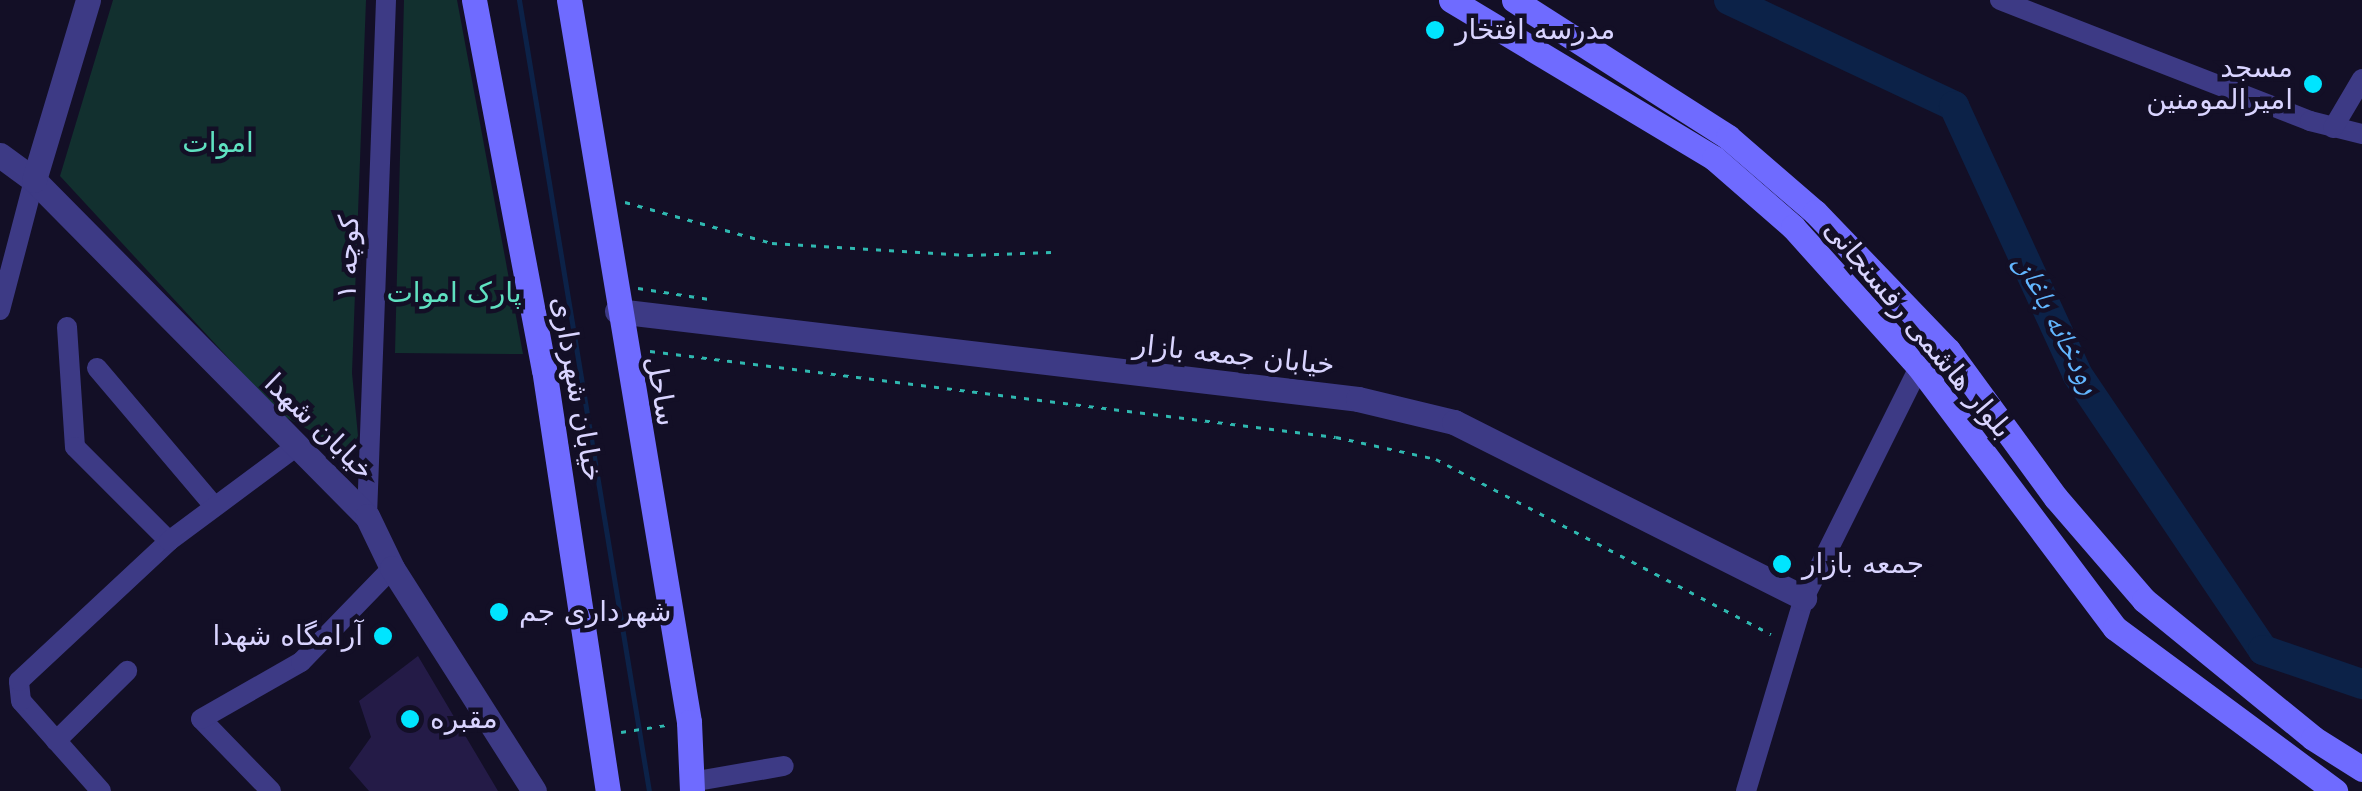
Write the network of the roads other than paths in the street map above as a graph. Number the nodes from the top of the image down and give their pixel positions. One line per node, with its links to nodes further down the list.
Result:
1 (88, 0): 13 (street)
2 (386, 0): 21 (street, کوچه ۱)
3 (474, 0): 33 (main road, خیابان شهرداری)
4 (570, 0): 15 (main road, ساحل)
5 (1452, 0): 11 (main road, بلوار هاشمی رفسنجانی)
6 (1514, 0): 11 (main road, بلوار هاشمی رفسنجانی)
7 (2000, 0): 9 (street)
8 (2362, 79): 9 (street)
9 (2333, 128): 10 (street)
10 (2362, 134)
11 (1721, 147): 17 (main road, بلوار هاشمی رفسنجانی); 28 (main road, بلوار هاشمی رفسنجانی)
12 (0, 155): 13 (street, خیابان شهدا)
13 (34, 180): 14 (street); 19 (street, خیابان شهدا)
14 (0, 310)
15 (617, 311): 24 (street, خیابان جمعه بازار); 29 (main road, ساحل)
16 (67, 327): 22 (street)
17 (1919, 367): 24 (street); 35 (main road, بلوار هاشمی رفسنجانی)
18 (97, 368): 20 (street)
19 (294, 448): 20 (street); 21 (street, خیابان شهدا)
20 (214, 506): 22 (street)
21 (367, 516): 23 (street, خیابان شهدا)
22 (168, 541): 26 (street)
23 (392, 568): 31 (street); 32 (street, خیابان شهدا)
24 (1804, 598): 34 (street)
25 (127, 671): 26 (street)
26 (56, 741): 30 (street)
27 (784, 766): 29 (street)
28 (2362, 769)
29 (692, 786)
30 (101, 791)
31 (271, 791)
32 (534, 791)
33 (608, 791)
34 (1746, 791)
35 (2335, 791)

